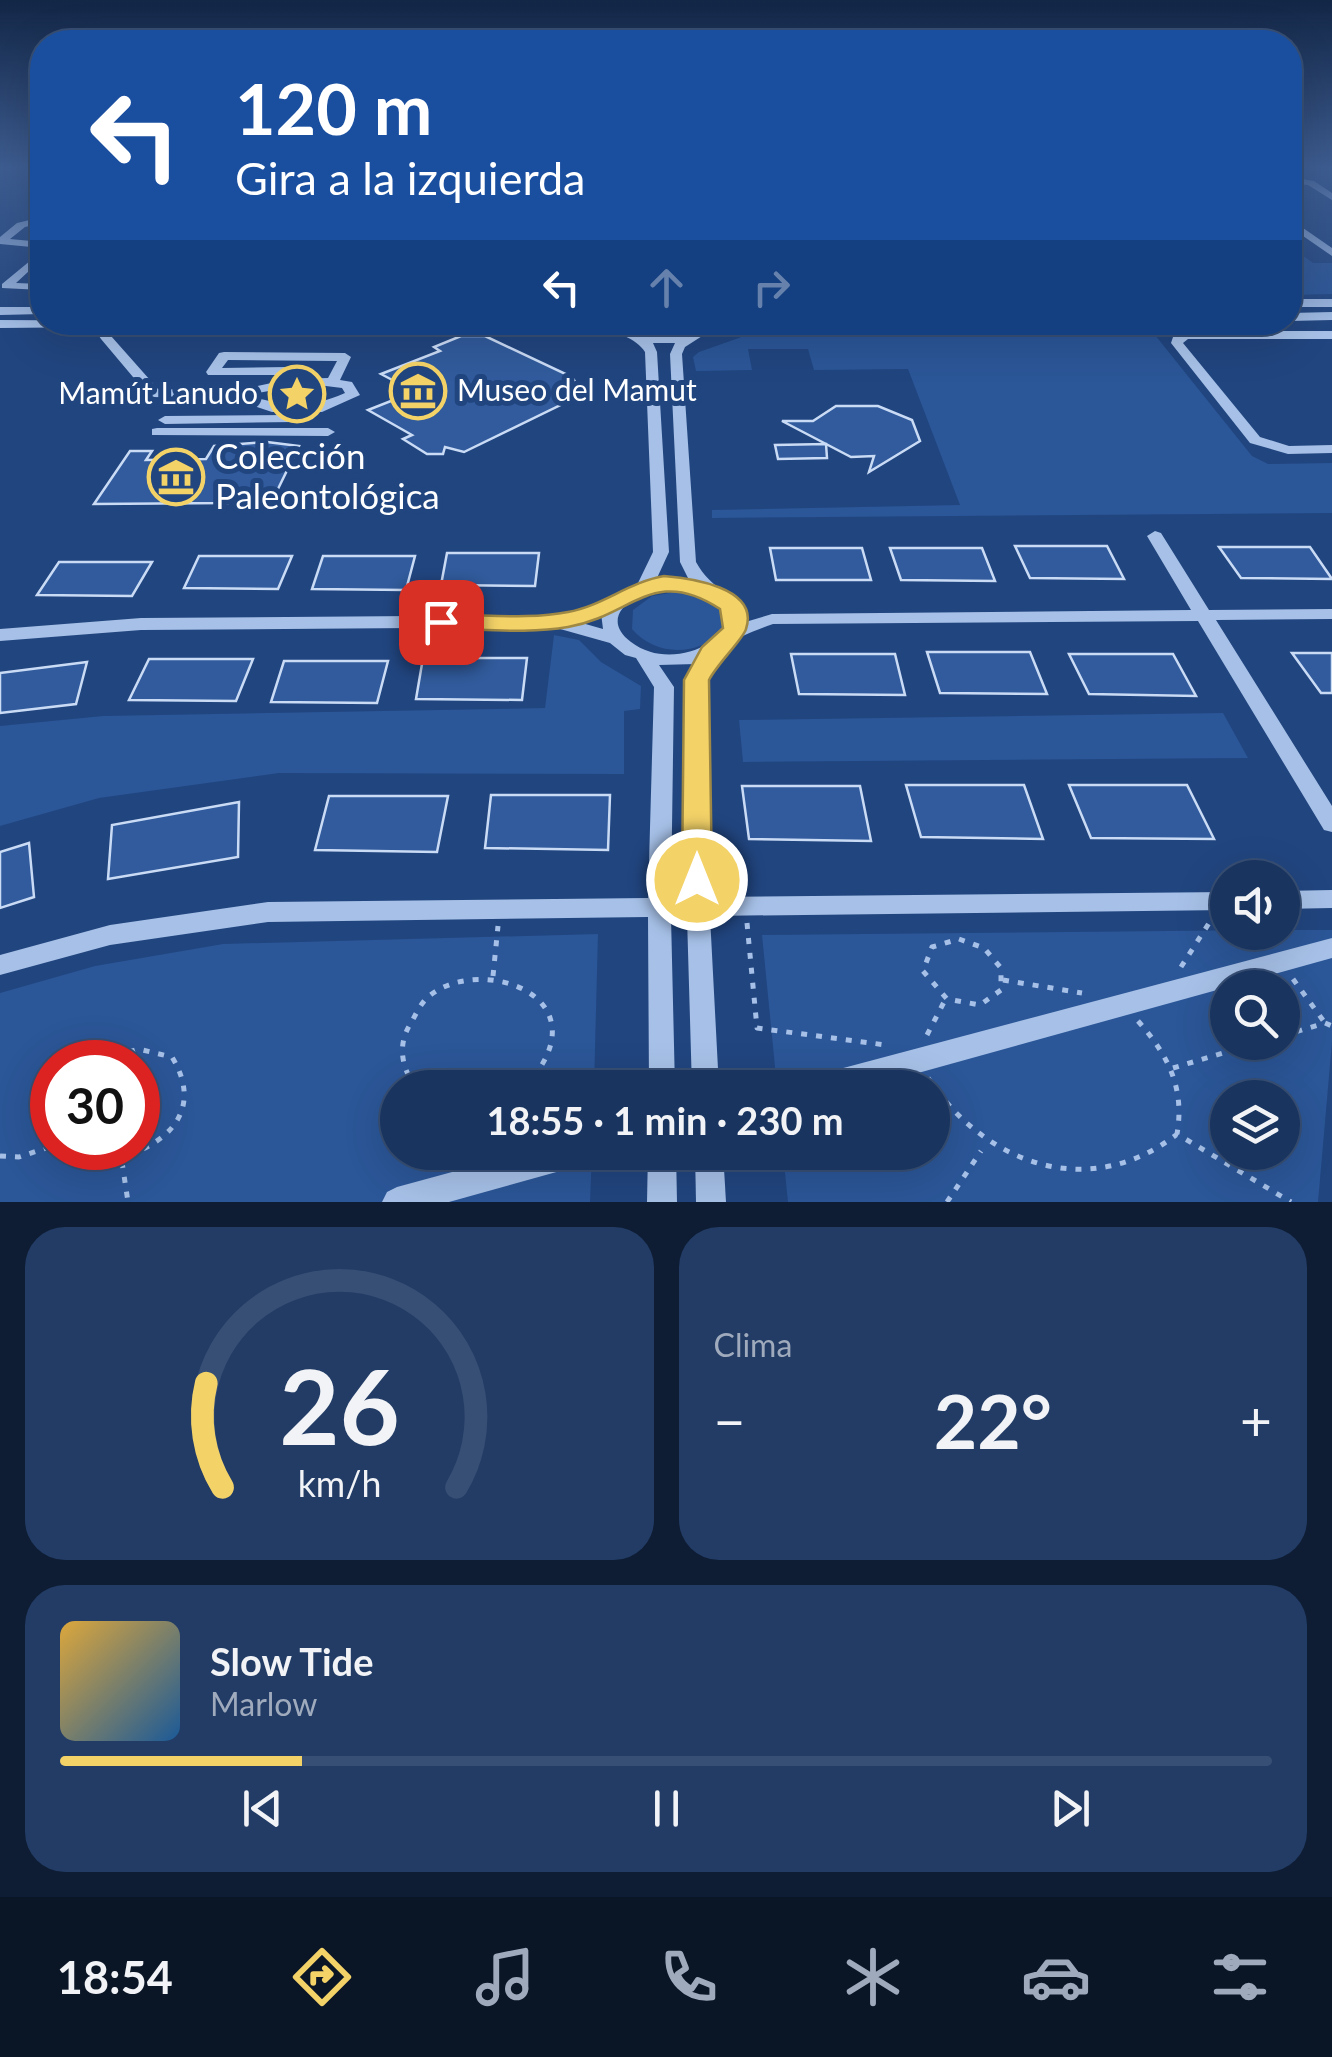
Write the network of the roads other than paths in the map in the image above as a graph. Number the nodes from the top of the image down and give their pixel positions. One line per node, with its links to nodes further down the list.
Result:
1 (30, 222): 3 (street)
2 (1302, 231): 4 (street)
3 (30, 244)
4 (1332, 252)
5 (30, 265): 6 (street)
6 (30, 287)
7 (1302, 303): 8 (street)
8 (1332, 303)
9 (30, 310): 10 (street)
10 (0, 311)
11 (1332, 316): 12 (street)
12 (1302, 317)
13 (0, 324): 14 (street)
14 (30, 324)
15 (1302, 334): 22 (street)
16 (106, 335): 27 (street)
17 (629, 335): 36 (street)
18 (633, 335): 19 (street)
19 (686, 335)
20 (698, 335): 37 (street)
21 (1203, 335): 34 (street)
22 (1332, 335)
23 (294, 356): 24 (street); 24 (street); 25 (street)
24 (286, 376): 25 (street); 26 (street)
25 (333, 382): 29 (street)
26 (234, 395): 27 (street); 28 (street)
27 (182, 396): 31 (street)
28 (254, 404): 29 (street); 30 (street)
29 (331, 406): 30 (street)
30 (246, 420): 31 (street)
31 (161, 426): 32 (street); 33 (street)
32 (328, 432)
33 (145, 449)
34 (1332, 450)
35 (1155, 536): 41 (street)
36 (645, 586): 37 (street); 38 (street)
37 (701, 586): 39 (street)
38 (617, 602): 43 (street); 46 (street)
39 (730, 605): 42 (street); 44 (street)
40 (1332, 614): 41 (street)
41 (1203, 615): 42 (street); 49 (street)
42 (772, 618): 44 (street)
43 (554, 621): 45 (street); 46 (street)
44 (734, 631): 47 (street)
45 (0, 635)
46 (615, 638): 48 (street)
47 (711, 652): 48 (street); 54 (street)
48 (644, 656): 53 (street)
49 (1332, 824)
50 (1332, 899): 51 (street)
51 (1300, 900)
52 (1210, 901): 54 (street)
53 (659, 907): 54 (street); 56 (street); 57 (street)
54 (698, 907): 58 (street)
55 (1332, 948): 59 (street)
56 (0, 966)
57 (662, 1070)
58 (705, 1070)
59 (872, 1070)
60 (513, 1170): 63 (street)
61 (662, 1170): 64 (street)
62 (709, 1170): 65 (street)
63 (397, 1202)
64 (662, 1202)
65 (710, 1202)

